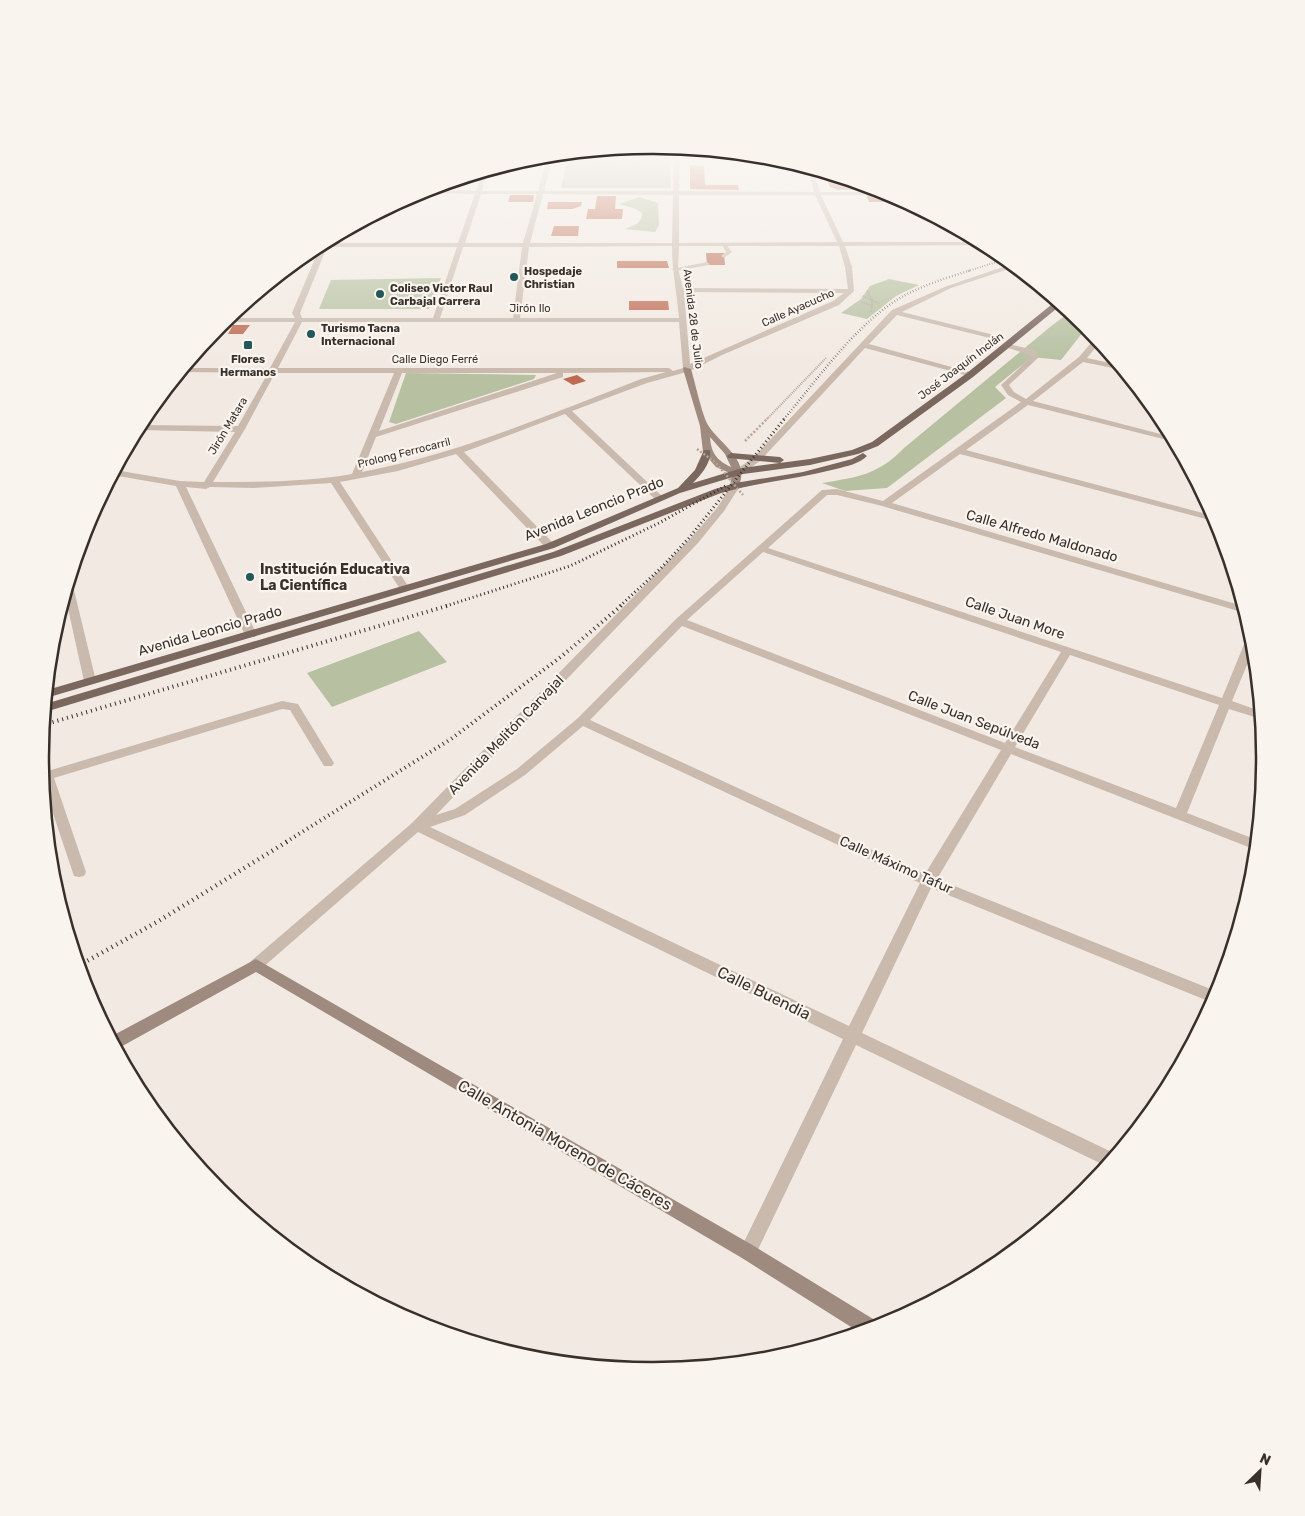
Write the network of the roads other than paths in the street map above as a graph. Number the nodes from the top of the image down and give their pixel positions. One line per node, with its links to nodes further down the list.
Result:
1 (468, 224): 6 (street)
2 (532, 224): 7 (street)
3 (676, 224): 8 (street, Avenida 28 de Julio)
4 (832, 224): 9 (street, Calle Ayacucho)
5 (336, 244): 6 (street)
6 (461, 244): 7 (street); 21 (street)
7 (526, 244): 8 (street); 22 (street)
8 (675, 244): 11 (street); 16 (street, Avenida 28 de Julio)
9 (842, 244): 10 (street); 11 (street); 18 (street, Calle Ayacucho)
10 (969, 244)
11 (725, 245): 13 (street)
12 (319, 255): 24 (street, Jirón Matara)
13 (724, 256)
14 (707, 264): 16 (street)
15 (1005, 268): 20 (street)
16 (676, 269): 17 (street, Avenida 28 de Julio)
17 (680, 290): 18 (street); 25 (street, Avenida 28 de Julio)
18 (849, 293): 32 (street, Calle Ayacucho)
19 (1054, 307): 27 (main road, José Joaquín Inclán)
20 (895, 312): 26 (street); 28 (street)
21 (436, 319): 22 (street, Jirón Ilo); 24 (street, Jirón Ilo)
22 (516, 319): 25 (street, Jirón Ilo)
23 (237, 320): 24 (street, Jirón Ilo)
24 (300, 320): 34 (street, Jirón Matara)
25 (683, 320): 32 (street, Avenida 28 de Julio)
26 (991, 337)
27 (1008, 344): 37 (main road, José Joaquín Inclán); 38 (street)
28 (862, 345): 37 (street); 50 (street)
29 (1093, 346): 30 (street)
30 (1082, 359): 31 (street); 38 (street)
31 (1111, 366)
32 (687, 369): 36 (street, Calle Diego Ferré); 39 (street, Prolong Ferrocarril); 40 (street, Avenida 28 de Julio)
33 (191, 370): 34 (street, Calle Diego Ferré)
34 (274, 370): 35 (street, Calle Diego Ferré); 42 (street, Jirón Matara)
35 (399, 370): 36 (street, Calle Diego Ferré); 43 (street)
36 (570, 371): 43 (street)
37 (970, 375): 45 (main road, José Joaquín Inclán)
38 (1027, 402): 44 (street); 47 (street)
39 (566, 410): 46 (street, Prolong Ferrocarril); 60 (street)
40 (704, 426): 48 (street, Avenida 28 de Julio); 49 (street, Avenida 28 de Julio)
41 (148, 428): 42 (street)
42 (241, 429): 57 (street, Jirón Matara)
43 (374, 435): 54 (street)
44 (1163, 437)
45 (875, 444): 51 (main road, José Joaquín Inclán); 58 (main road, José Joaquín Inclán)
46 (458, 451): 54 (street, Prolong Ferrocarril); 63 (street)
47 (959, 451): 61 (street); 62 (street)
48 (706, 452): 52 (street); 59 (main road)
49 (731, 456): 50 (main road); 52 (street, Avenida 28 de Julio)
50 (757, 459): 51 (main road); 52 (street)
51 (810, 462): 52 (main road, Avenida Leoncio Prado)
52 (737, 473): 58 (street, Avenida 28 de Julio); 59 (main road, Avenida Leoncio Prado)
53 (120, 474): 56 (street, Prolong Ferrocarril)
54 (356, 476): 55 (street, Prolong Ferrocarril)
55 (334, 480): 57 (street, Prolong Ferrocarril); 65 (street)
56 (180, 484): 57 (street, Prolong Ferrocarril); 69 (street)
57 (206, 486)
58 (735, 486): 75 (main road, Avenida Leoncio Prado); 83 (street, Avenida Melitón Carvajal)
59 (677, 491): 60 (main road, Avenida Leoncio Prado)
60 (659, 498): 63 (main road, Avenida Leoncio Prado)
61 (885, 504): 64 (street, Calle Alfredo Maldonado); 67 (street, Calle Alfredo Maldonado)
62 (1205, 516)
63 (550, 546): 65 (main road, Avenida Leoncio Prado)
64 (760, 548): 68 (street); 70 (street, Calle Juan More)
65 (405, 590): 69 (main road, Avenida Leoncio Prado)
66 (71, 597): 72 (street)
67 (1237, 608)
68 (680, 622): 77 (street); 78 (street, Calle Juan Sepúlveda)
69 (251, 634): 72 (main road, Avenida Leoncio Prado)
70 (1066, 651): 74 (street, Calle Juan More); 78 (street)
71 (1247, 653): 74 (street)
72 (90, 681): 73 (main road, Avenida Leoncio Prado)
73 (53, 692)
74 (1227, 704): 76 (street, Calle Juan More); 82 (street)
75 (51, 706)
76 (1254, 713)
77 (582, 721): 83 (street); 86 (street, Calle Máximo Tafur)
78 (1008, 749): 82 (street, Calle Juan Sepúlveda); 86 (street)
79 (328, 763): 80 (street)
80 (49, 775)
81 (50, 793): 85 (street)
82 (1179, 816): 84 (street, Calle Juan Sepúlveda)
83 (418, 826): 87 (street, Avenida Melitón Carvajal); 89 (street, Calle Buendia)
84 (1250, 843)
85 (79, 872)
86 (928, 881): 88 (street, Calle Máximo Tafur); 89 (street)
87 (256, 965): 90 (street); 92 (street, Calle Antonia Moreno de Cáceres)
88 (1208, 995)
89 (853, 1036): 91 (street, Calle Buendia); 92 (street)
90 (119, 1040)
91 (1105, 1157)
92 (748, 1252): 93 (street, Calle Antonia Moreno de Cáceres)
93 (863, 1324)

